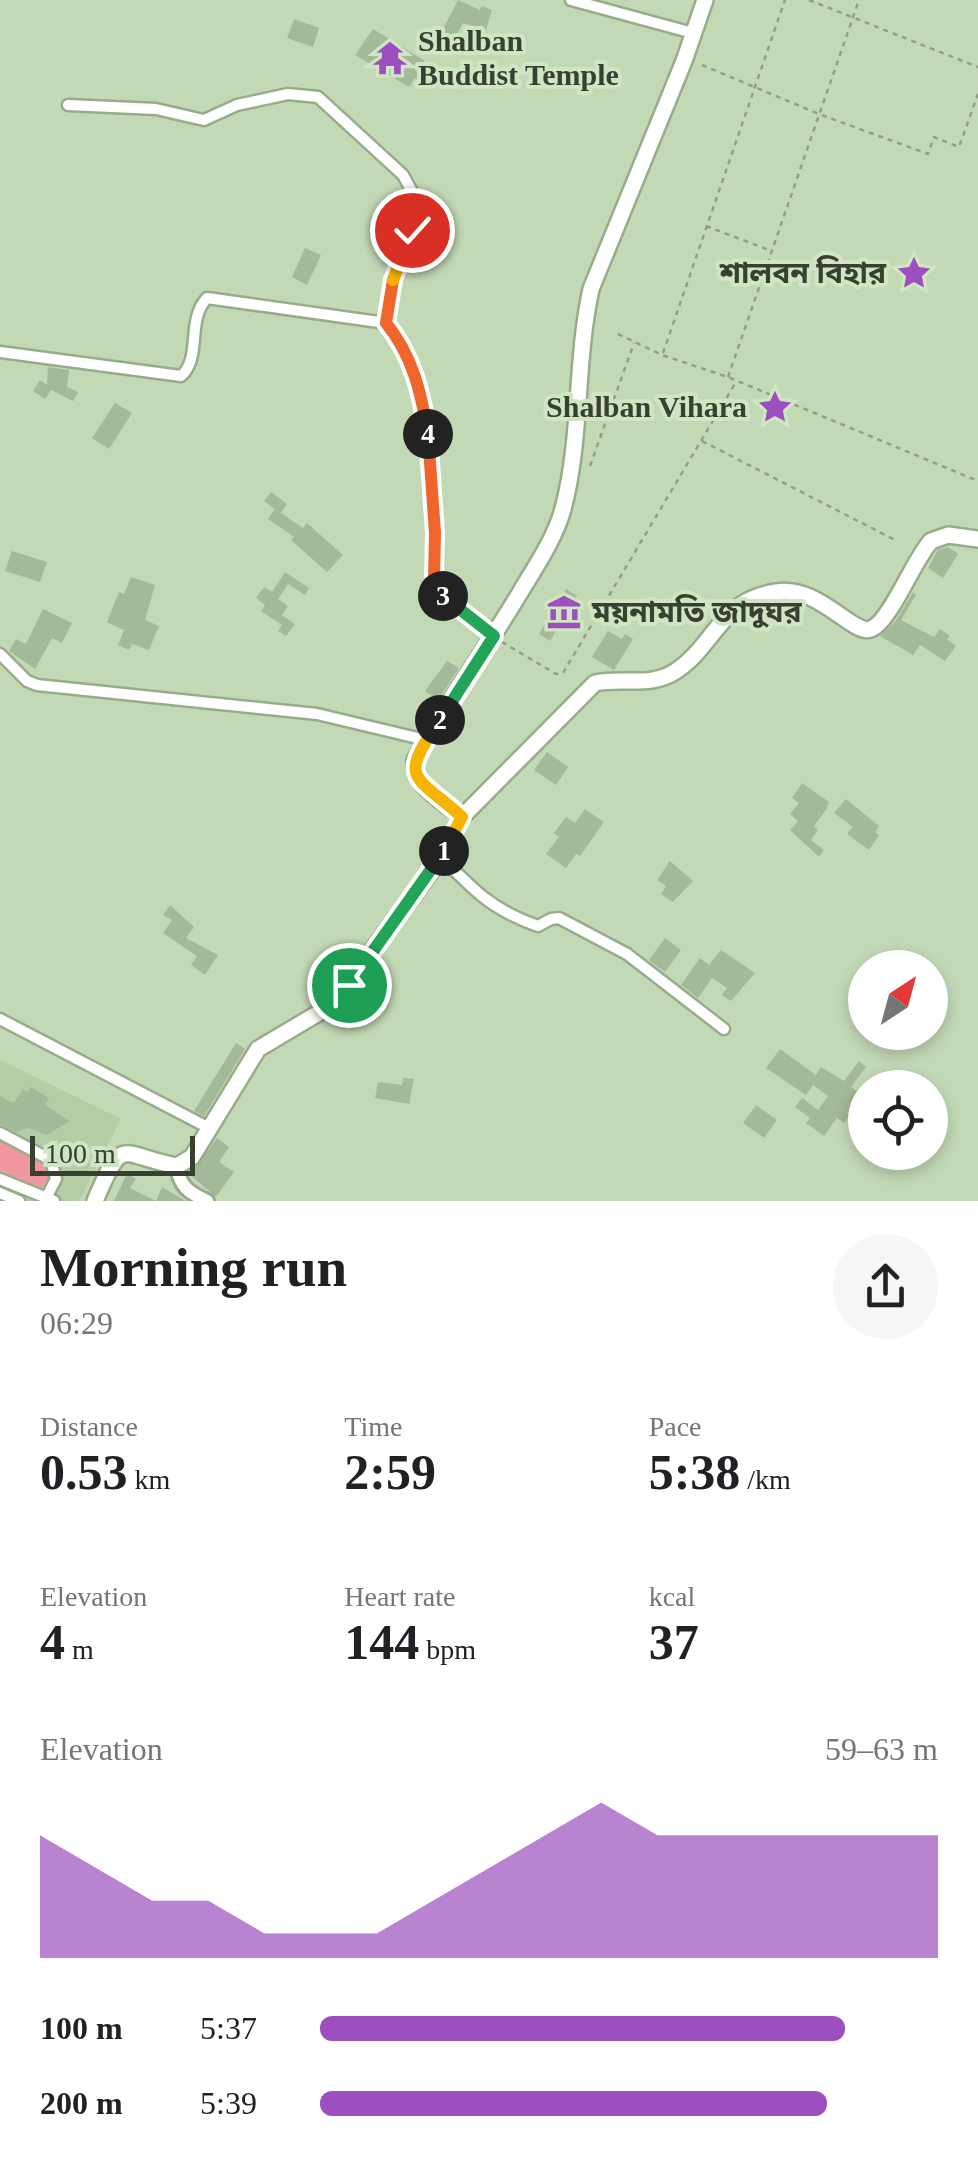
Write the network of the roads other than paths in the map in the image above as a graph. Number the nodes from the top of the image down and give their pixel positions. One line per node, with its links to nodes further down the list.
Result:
1 (571, 0): 3 (street)
2 (705, 0): 3 (main road)
3 (693, 33): 8 (main road)
4 (68, 105): 5 (street)
5 (386, 323): 6 (street); 8 (street)
6 (0, 352)
7 (978, 539): 11 (main road)
8 (494, 636): 10 (main road)
9 (0, 654): 10 (street)
10 (426, 740): 11 (main road)
11 (462, 817): 12 (main road)
12 (440, 859): 14 (street); 15 (main road)
13 (0, 1018): 15 (street)
14 (724, 1029)
15 (212, 1129): 17 (main road)
16 (0, 1133): 20 (street)
17 (177, 1166): 22 (main road); 23 (street)
18 (0, 1178): 20 (street)
19 (0, 1193): 21 (street)
20 (50, 1199)
21 (18, 1201)
22 (95, 1201)
23 (207, 1201)

